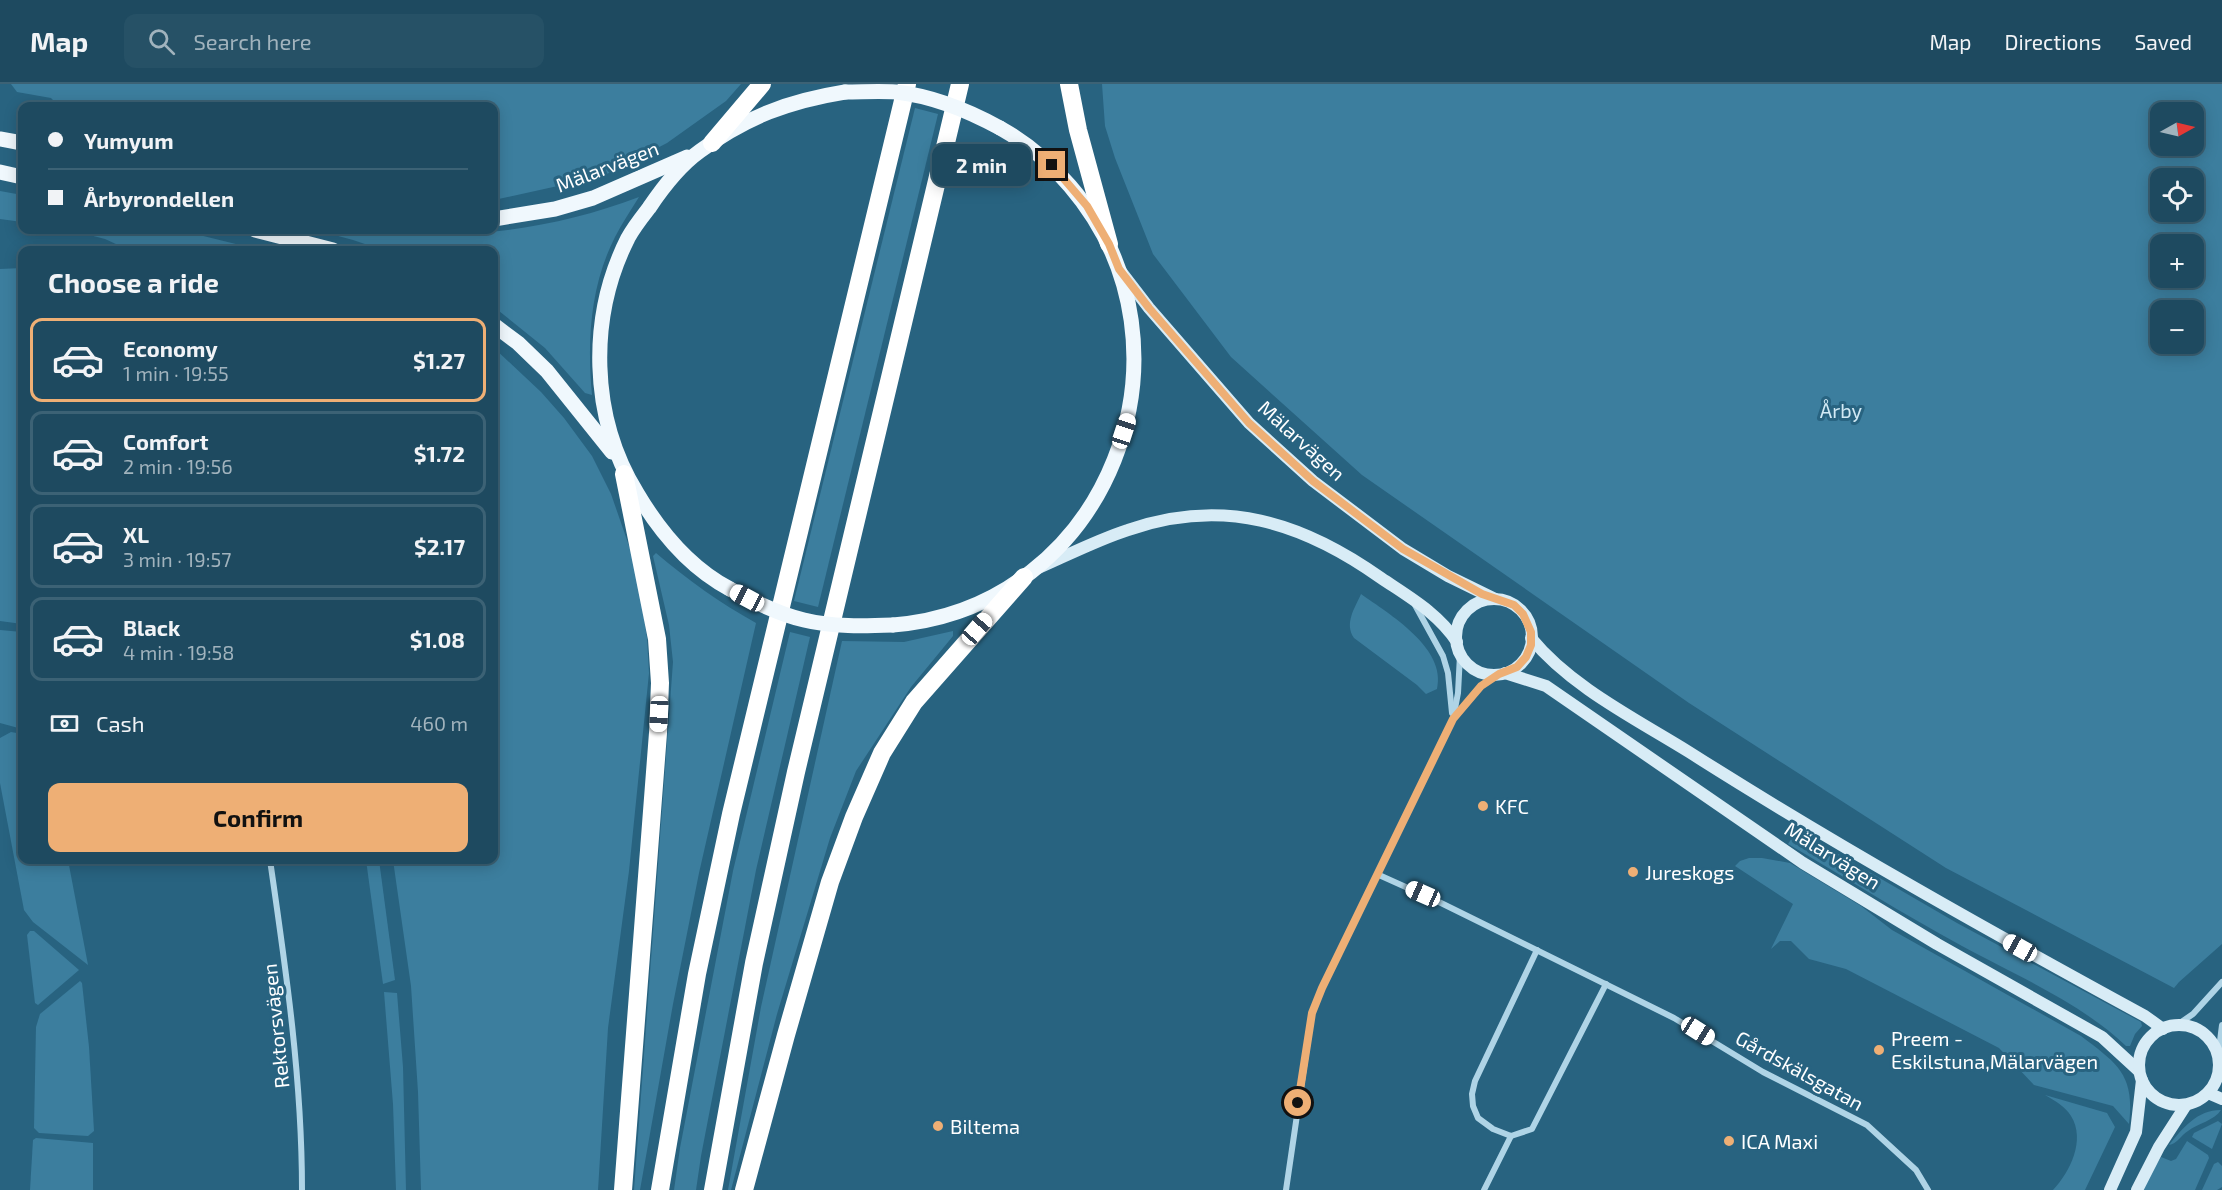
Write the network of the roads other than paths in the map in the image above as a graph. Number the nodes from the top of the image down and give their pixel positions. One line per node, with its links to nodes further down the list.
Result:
1 (762, 84): 7 (highway)
2 (907, 84): 41 (highway)
3 (960, 84): 42 (highway)
4 (1069, 84): 12 (highway)
5 (0, 139): 6 (main road)
6 (18, 142)
7 (705, 147): 10 (main road, Mälarvägen); 12 (main road, bridge); 16 (main road)
8 (0, 172): 9 (main road)
9 (18, 176)
10 (498, 218)
11 (271, 234): 13 (main road)
12 (1109, 244): 14 (main road)
13 (317, 246)
14 (1119, 269): 17 (main road); 18 (main road, Mälarvägen)
15 (498, 328): 16 (main road)
16 (621, 466): 17 (main road, bridge); 40 (highway)
17 (1029, 573): 19 (main road); 43 (highway)
18 (1495, 599): 20 (main road); 21 (main road)
19 (1412, 600): 21 (main road); 24 (street)
20 (1531, 638): 23 (main road); 32 (main road, Mälarvägen)
21 (1456, 642): 22 (main road)
22 (1460, 655): 23 (main road); 24 (street)
23 (1502, 674): 24 (street); 34 (main road, Mälarvägen)
24 (1453, 719): 26 (street)
25 (271, 864): 39 (street, Rektorsvägen)
26 (1379, 874): 27 (street, Gårdskälsgatan); 44 (street)
27 (1537, 950): 29 (street, Gårdskälsgatan); 38 (street)
28 (2222, 982): 30 (street)
29 (1606, 984): 38 (street); 46 (street, Gårdskälsgatan)
30 (2177, 1025): 32 (main road); 33 (main road)
31 (2222, 1025): 33 (street)
32 (2163, 1029): 34 (main road)
33 (2219, 1063): 35 (main road)
34 (2140, 1076): 37 (main road); 47 (main road)
35 (2208, 1093): 36 (main road); 37 (main road)
36 (2222, 1099)
37 (2186, 1105): 48 (main road)
38 (1511, 1136): 45 (street)
39 (302, 1190)
40 (622, 1190)
41 (660, 1190)
42 (713, 1190)
43 (744, 1190)
44 (1286, 1190)
45 (1484, 1190)
46 (1928, 1190)
47 (2110, 1190)
48 (2137, 1190)

